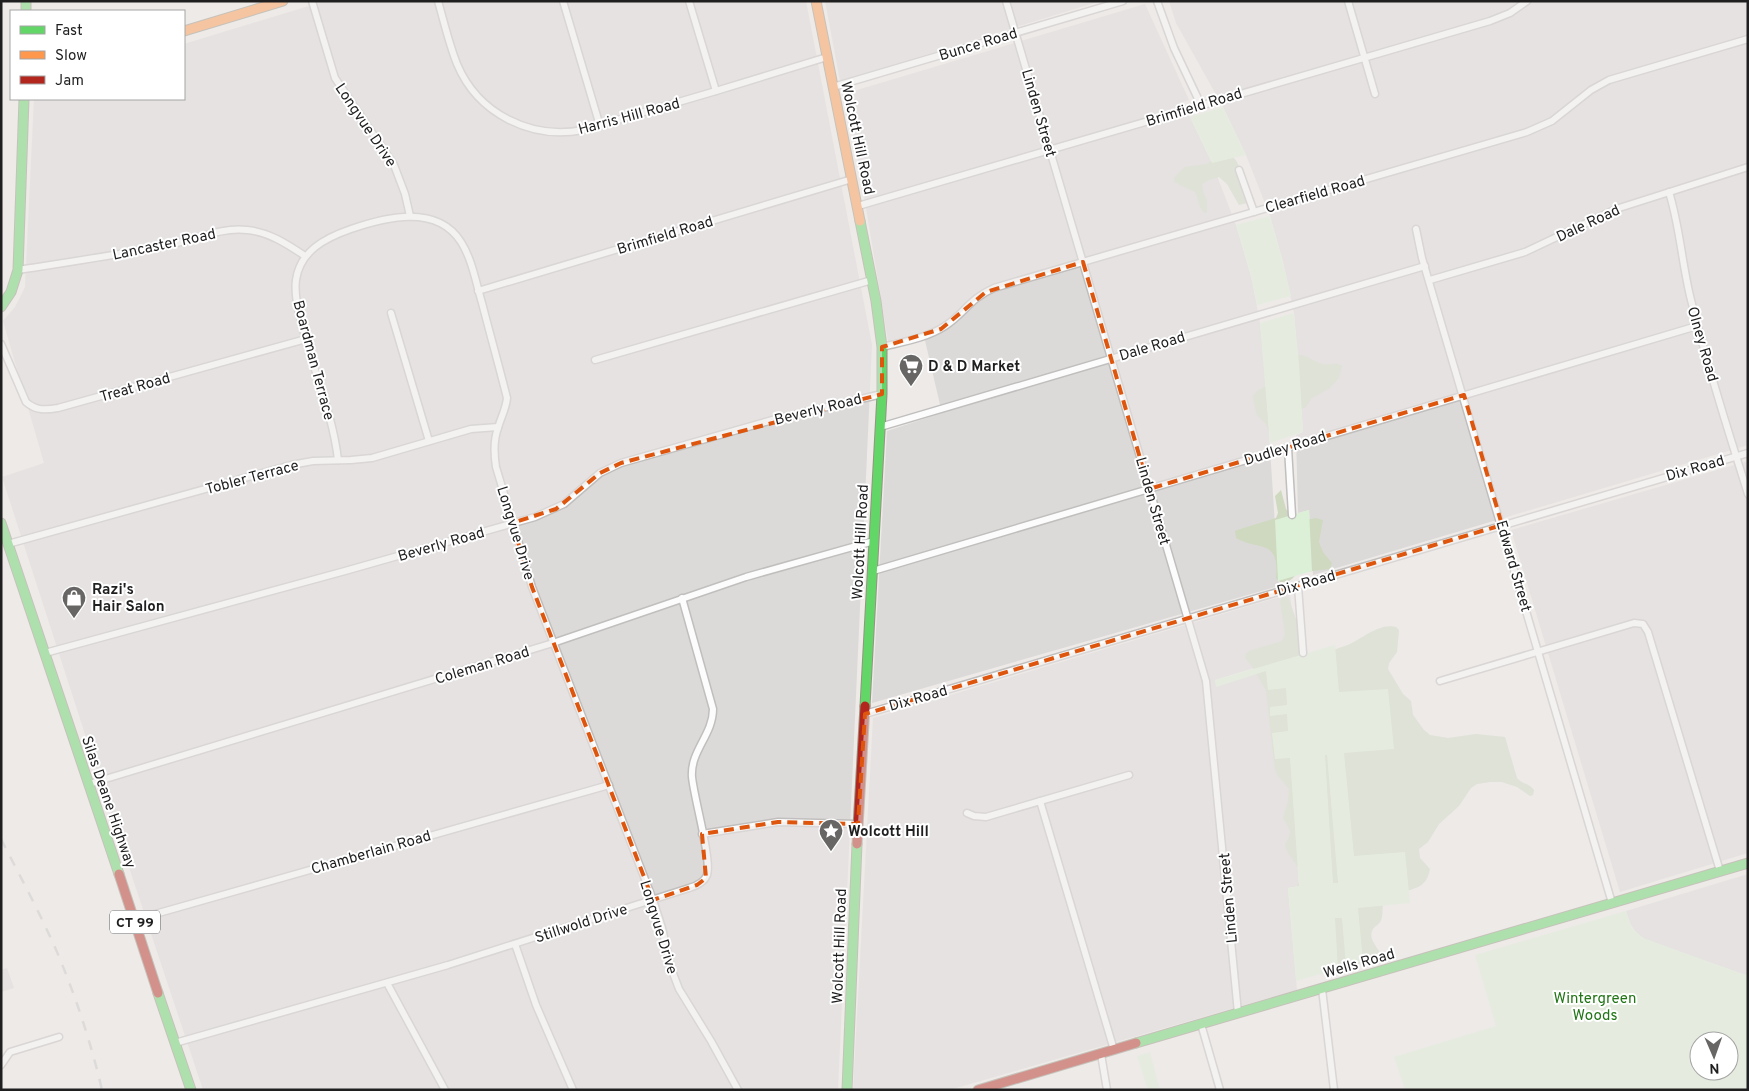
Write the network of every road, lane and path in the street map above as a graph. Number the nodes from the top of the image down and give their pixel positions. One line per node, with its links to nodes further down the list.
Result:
1 (283, 1): 12 (main road)
2 (312, 1): 30 (street, Longvue Drive)
3 (438, 1): 22 (street, Harris Hill Road)
4 (563, 1): 22 (street)
5 (689, 1): 18 (street)
6 (816, 1): 15 (main road, Wolcott Hill Road)
7 (1006, 1): 13 (street, Linden Street)
8 (1123, 1): 13 (street, Bunce Road)
9 (1157, 1): 21 (street)
10 (1348, 1): 16 (street)
11 (1527, 1): 16 (street, Brimfield Road)
12 (185, 31)
13 (1015, 32): 17 (street, Bunce Road); 23 (street, Linden Street)
14 (1748, 39): 29 (street, Clearfield Road)
15 (827, 57): 17 (main road, Wolcott Hill Road); 18 (street, Harris Hill Road)
16 (1364, 57): 19 (street); 21 (street, Brimfield Road)
17 (833, 87): 26 (main road, Wolcott Hill Road)
18 (716, 92): 22 (street, Harris Hill Road)
19 (1375, 94)
20 (24, 100): 35 (main road)
21 (1201, 105): 23 (street, Brimfield Road)
22 (600, 126)
23 (1050, 150): 28 (street, Brimfield Road); 33 (street, Linden Street)
24 (1748, 167): 27 (street, Dale Road)
25 (1238, 170): 29 (street)
26 (852, 179): 28 (main road, Wolcott Hill Road); 38 (street, Brimfield Road)
27 (1669, 192): 37 (street, Dale Road); 41 (street, Olney Road)
28 (858, 206): 36 (main road, Wolcott Hill Road)
29 (1254, 212): 33 (street, Clearfield Road)
30 (410, 216): 32 (street); 38 (street, Longvue Drive)
31 (1416, 229): 34 (street, Edward Street)
32 (305, 256): 35 (street, Lancaster Road); 42 (street, Boardman Terrace)
33 (1083, 262): 44 (street, Clearfield Road); 45 (street, Linden Street)
34 (1425, 266): 37 (street, Edward Street); 45 (street, Dale Road)
35 (18, 270): 39 (main road)
36 (872, 280): 44 (main road, Wolcott Hill Road); 46 (street)
37 (1430, 280): 48 (street, Edward Street)
38 (478, 291): 49 (street, Longvue Drive)
39 (1, 307)
40 (391, 313): 51 (street)
41 (1697, 326): 48 (street, Dudley Road); 54 (street, Olney Road)
42 (306, 339): 43 (street, Treat Road); 55 (street, Boardman Terrace)
43 (1, 344)
44 (882, 347): 47 (main road, Wolcott Hill Road)
45 (1111, 359): 50 (street, Dale Road); 56 (street, Linden Street)
46 (595, 360)
47 (882, 394): 50 (main road, Wolcott Hill Road); 60 (street, Beverly Road)
48 (1464, 395): 52 (street, Dudley Road); 61 (street, Edward Street)
49 (498, 427): 51 (street, Tobler Terrace); 60 (street, Longvue Drive)
50 (880, 427): 62 (main road, Wolcott Hill Road)
51 (429, 441): 55 (street, Tobler Terrace)
52 (1288, 448): 56 (street, Dudley Road); 58 (street)
53 (1748, 453): 54 (street, Dix Road)
54 (1736, 456): 57 (street, Olney Road); 61 (street, Dix Road)
55 (338, 460): 63 (street, Tobler Terrace)
56 (1149, 489): 64 (street, Dudley Road); 67 (street, Linden Street)
57 (1748, 494)
58 (1292, 515)
59 (1, 523): 63 (main road, Silas Deane Highway / CT 99)
60 (512, 523): 68 (street, Longvue Drive); 71 (street, Beverly Road)
61 (1502, 525): 65 (street, Dix Road); 70 (street, Edward Street)
62 (874, 541): 64 (main road, Wolcott Hill Road); 66 (street, Coleman Road)
63 (8, 544): 71 (main road, Silas Deane Highway / CT 99)
64 (873, 571): 73 (main road, Wolcott Hill Road)
65 (1298, 586): 67 (street, Dix Road); 69 (street)
66 (682, 598): 68 (street, Coleman Road); 80 (street, Stillwold Drive)
67 (1188, 618): 73 (street, Dix Road); 89 (street, Linden Street)
68 (553, 643): 75 (street, Coleman Road); 76 (street, Longvue Drive)
69 (1303, 652)
70 (1539, 652): 72 (street); 82 (street); 84 (street, Edward Street)
71 (45, 653): 75 (main road, Silas Deane Highway / CT 99)
72 (1440, 681)
73 (865, 714): 79 (main road, Wolcott Hill Road)
74 (1129, 775): 77 (street)
75 (89, 784): 85 (main road, Silas Deane Highway / CT 99)
76 (609, 785): 83 (street, Longvue Drive); 85 (street, Chamberlain Road)
77 (1040, 801): 78 (street); 93 (street)
78 (968, 813)
79 (858, 824): 80 (street); 100 (main road, Wolcott Hill Road)
80 (702, 834): 83 (street, Stillwold Drive)
81 (1748, 863): 82 (main road, Wells Road)
82 (1720, 871): 84 (main road, Wells Road)
83 (653, 900): 86 (street, Stillwold Drive); 99 (street, Longvue Drive)
84 (1612, 903): 88 (main road, Wells Road)
85 (134, 920): 92 (main road, Silas Deane Highway / CT 99)
86 (516, 944): 87 (street, Stillwold Drive); 98 (street)
87 (387, 983): 92 (street, Stillwold Drive); 97 (street)
88 (1322, 989): 89 (main road, Wells Road); 104 (street)
89 (1238, 1013): 90 (main road, Wells Road)
90 (1201, 1024): 93 (main road, Wells Road); 103 (street)
91 (59, 1038): 95 (street)
92 (175, 1043): 96 (main road, Silas Deane Highway / CT 99)
93 (1114, 1050): 94 (main road, Wells Road)
94 (1100, 1054): 101 (main road, Wells Road); 102 (street)
95 (1, 1065)
96 (191, 1090)
97 (445, 1090)
98 (573, 1090)
99 (738, 1090)
100 (847, 1090)
101 (978, 1090)
102 (1106, 1090)
103 (1220, 1090)
104 (1334, 1090)

